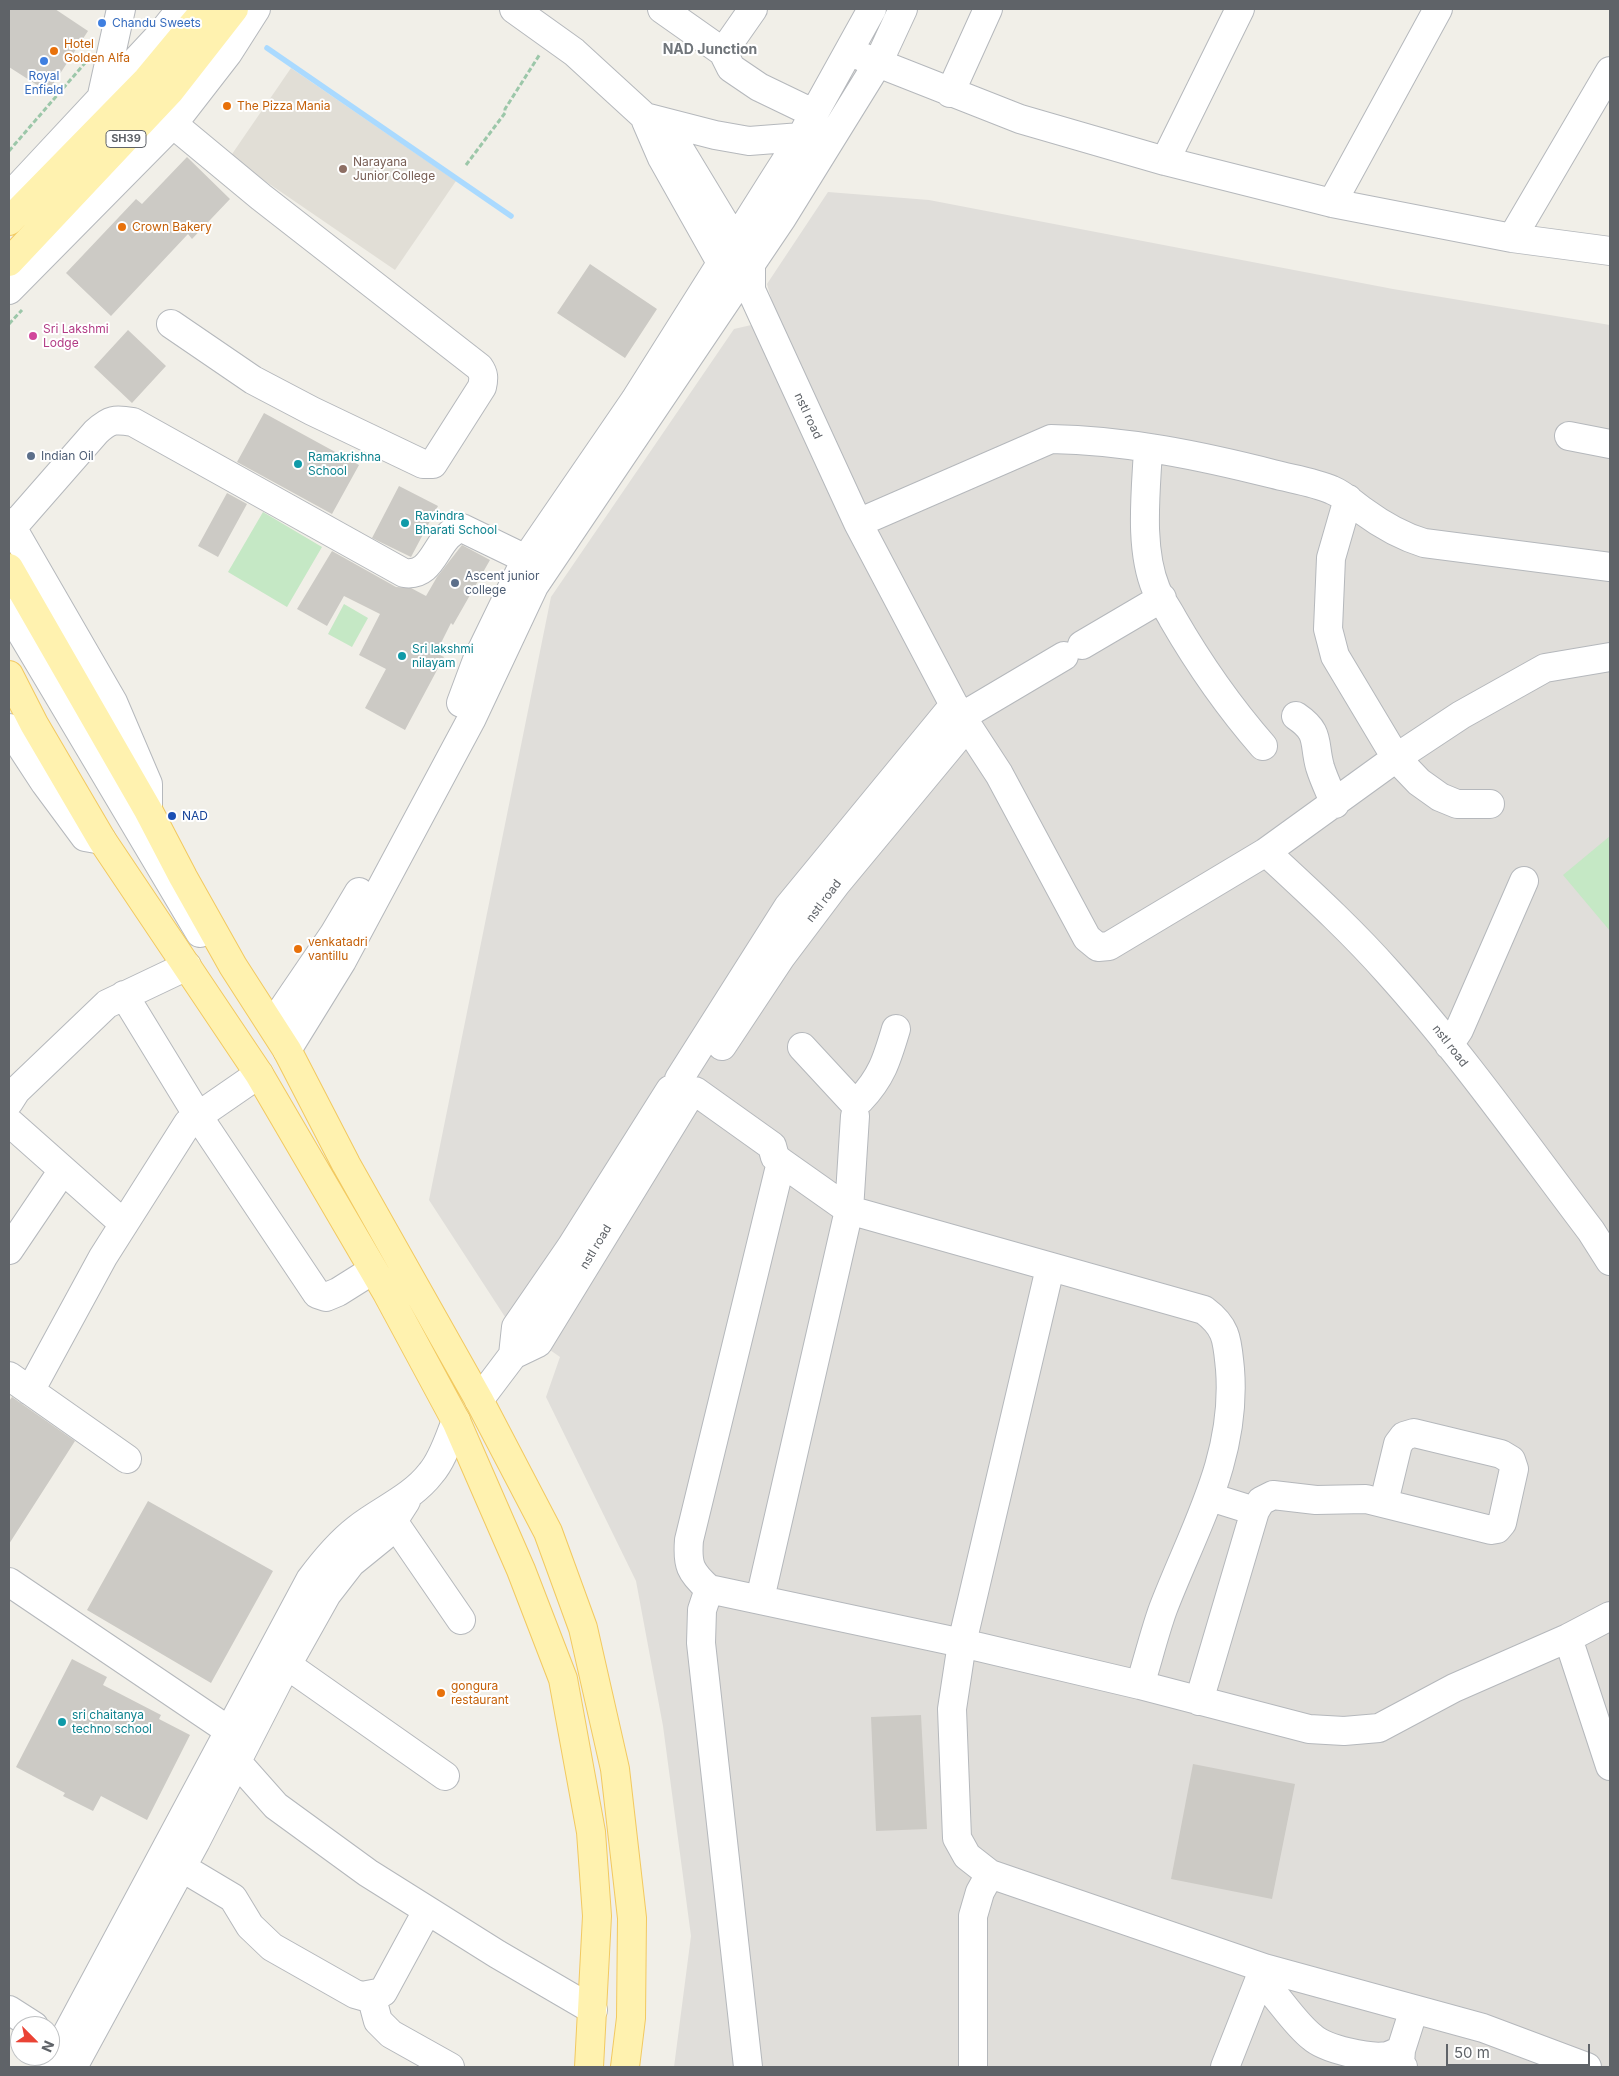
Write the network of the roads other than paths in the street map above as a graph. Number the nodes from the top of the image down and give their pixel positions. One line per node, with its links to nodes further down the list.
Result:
1 (121, 9): 19 (street)
2 (181, 9): 19 (street)
3 (206, 9): 26 (main road, SH39)
4 (234, 9): 30 (main road, SH39)
5 (256, 9): 21 (street)
6 (514, 9): 20 (street)
7 (753, 9): 14 (street)
8 (872, 9): 15 (street)
9 (903, 9): 16 (street)
10 (988, 9): 18 (street)
11 (1240, 9): 23 (street)
12 (1438, 9): 25 (street)
13 (674, 12): 14 (street)
14 (723, 52): 22 (street)
15 (847, 52): 16 (street); 22 (street)
16 (878, 62): 18 (street); 32 (street)
17 (1610, 71): 27 (street)
18 (950, 93): 23 (street)
19 (102, 96): 24 (street)
20 (645, 116): 22 (street); 28 (street); 31 (street, nstl road)
21 (173, 124): 33 (street); 34 (street)
22 (807, 125): 28 (street)
23 (1165, 161): 25 (street)
24 (9, 197)
25 (1332, 203): 27 (street)
26 (9, 221)
27 (1512, 238): 29 (street)
28 (736, 239): 31 (street); 32 (street)
29 (1610, 251)
30 (9, 262)
31 (720, 264): 32 (street, nstl road); 41 (street)
32 (746, 282): 39 (street, nstl road); 68 (street)
33 (9, 290)
34 (171, 324)
35 (1569, 436): 36 (street)
36 (1610, 444)
37 (1148, 449): 38 (street); 39 (street); 44 (street)
38 (1348, 499): 42 (street); 53 (street)
39 (858, 523): 49 (street, nstl road)
40 (11, 525): 41 (street); 56 (street)
41 (526, 559): 64 (street)
42 (1610, 567)
43 (9, 568): 56 (main road)
44 (1162, 598): 49 (street); 52 (street)
45 (9, 612): 61 (street)
46 (9, 640): 62 (street)
47 (1610, 657): 53 (street, nstl road)
48 (9, 675): 57 (main road)
49 (961, 716): 58 (street, nstl road); 70 (street, nstl road)
50 (1296, 716): 54 (street)
51 (9, 728): 57 (street)
52 (1263, 746)
53 (1396, 758): 54 (street, nstl road); 55 (street)
54 (1335, 804): 58 (street, nstl road)
55 (1490, 804)
56 (148, 810): 61 (main road)
57 (102, 840): 60 (main road)
58 (1266, 852): 66 (street, nstl road)
59 (1524, 880): 66 (street)
60 (187, 966): 62 (main road); 63 (street)
61 (233, 966): 64 (main road)
62 (202, 988): 69 (main road)
63 (124, 995): 71 (street); 73 (street)
64 (272, 1025): 68 (main road)
65 (896, 1029): 72 (street)
66 (1449, 1045): 80 (street, nstl road)
67 (802, 1047): 72 (street)
68 (287, 1050): 84 (main road)
69 (259, 1074): 73 (street); 82 (main road)
70 (685, 1092): 75 (street); 84 (street, nstl road)
71 (9, 1102)
72 (855, 1106): 77 (street)
73 (198, 1116): 78 (street); 82 (street)
74 (9, 1122): 76 (street)
75 (778, 1160): 77 (street); 93 (street)
76 (62, 1170): 78 (street); 79 (street)
77 (849, 1210): 81 (street); 94 (street)
78 (124, 1224): 83 (street)
79 (9, 1250)
80 (1610, 1261)
81 (1050, 1268): 88 (street); 98 (street)
82 (373, 1270): 85 (main road)
83 (19, 1384): 86 (street)
84 (479, 1400): 118 (main road)
85 (456, 1421): 87 (street); 112 (main road)
86 (127, 1458)
87 (413, 1492): 91 (street); 102 (street)
88 (1210, 1497): 90 (street); 100 (street)
89 (1384, 1502): 89 (street); 90 (street)
90 (1255, 1511): 101 (street)
91 (393, 1521): 96 (street); 99 (street)
92 (9, 1582): 102 (street)
93 (709, 1589): 94 (street); 119 (street)
94 (760, 1599): 98 (street)
95 (1610, 1616): 97 (street)
96 (461, 1620)
97 (1568, 1638): 101 (street); 104 (street)
98 (962, 1643): 100 (street); 107 (street)
99 (288, 1664): 103 (street); 105 (street)
100 (1140, 1685): 101 (street)
101 (1199, 1701)
102 (228, 1730): 103 (street); 113 (street)
103 (237, 1762): 106 (street); 108 (street)
104 (1610, 1766)
105 (445, 1776)
106 (181, 1867): 110 (street); 115 (street)
107 (990, 1874): 109 (street); 120 (street)
108 (427, 1911): 110 (street); 112 (street)
109 (1262, 1973): 111 (street); 114 (street); 121 (street)
110 (371, 1995): 116 (street)
111 (1414, 2008): 114 (street); 122 (street)
112 (593, 2010): 117 (main road)
113 (60, 2032)
114 (1402, 2059)
115 (73, 2067)
116 (450, 2067)
117 (589, 2067)
118 (625, 2067)
119 (748, 2067)
120 (973, 2067)
121 (1224, 2067)
122 (1588, 2067)

